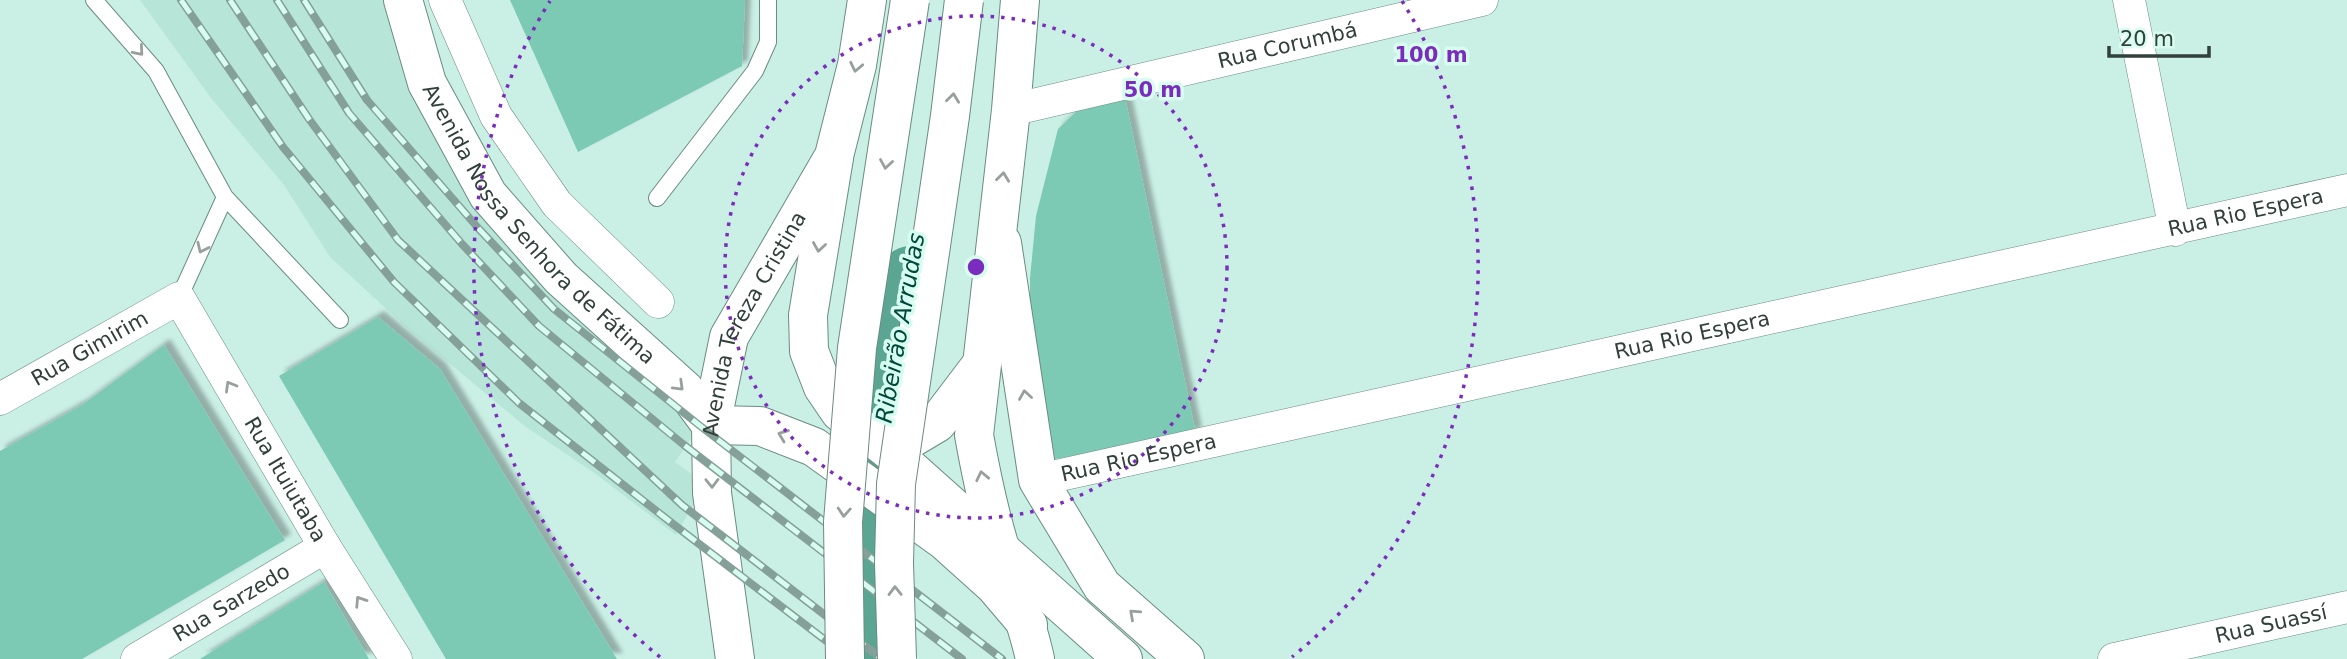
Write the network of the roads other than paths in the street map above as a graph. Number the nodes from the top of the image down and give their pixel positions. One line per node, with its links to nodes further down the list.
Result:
1 (94, 0): 14 (lane, one-way to 14)
2 (403, 0): 23 (main road, Avenida Nossa Senhora de Fátima, one-way to 23)
3 (445, 0): 19 (street, Avenida Nossa Senhora de Fátima)
4 (768, 0): 15 (lane)
5 (867, 0): 12 (main road, Avenida Tereza Cristina, one-way to 12)
6 (910, 0): 33 (main road, one-way to 33, bridge)
7 (964, 0): 34 (main road, one-way to 7, bridge)
8 (1020, 0): 11 (main road)
9 (1482, 0): 11 (street, Rua Corumbá)
10 (2129, 0): 17 (street)
11 (1011, 110): 16 (main road, one-way to 11)
12 (834, 156): 23 (main road, Avenida Tereza Cristina); 24 (main road, one-way to 24)
13 (2347, 190): 17 (street, Rua Rio Espera)
14 (225, 197): 18 (lane, one-way to 18); 20 (lane)
15 (657, 198)
16 (999, 220): 21 (main road); 25 (main road, one-way to 16)
17 (2175, 230): 25 (street, Rua Rio Espera)
18 (179, 298): 22 (street, Rua Gimirim); 27 (street, Rua Ituiutaba, one-way to 18)
19 (658, 302)
20 (340, 320)
21 (981, 365): 24 (main road); 26 (main road, one-way to 21)
22 (0, 399)
23 (711, 425): 29 (main road, one-way to 23); 32 (main road, Avenida Tereza Cristina, one-way to 32)
24 (890, 451): 26 (main road)
25 (1038, 480): 36 (main road, one-way to 25)
26 (988, 539): 29 (main road); 35 (main road)
27 (325, 547): 30 (street, Rua Sarzedo); 31 (street, Rua Ituiutaba, one-way to 27)
28 (2347, 607): 37 (street, Rua Suassí)
29 (1031, 642)
30 (137, 659)
31 (397, 659)
32 (735, 659)
33 (845, 659)
34 (897, 659)
35 (1123, 659)
36 (1185, 659)
37 (2113, 659)

